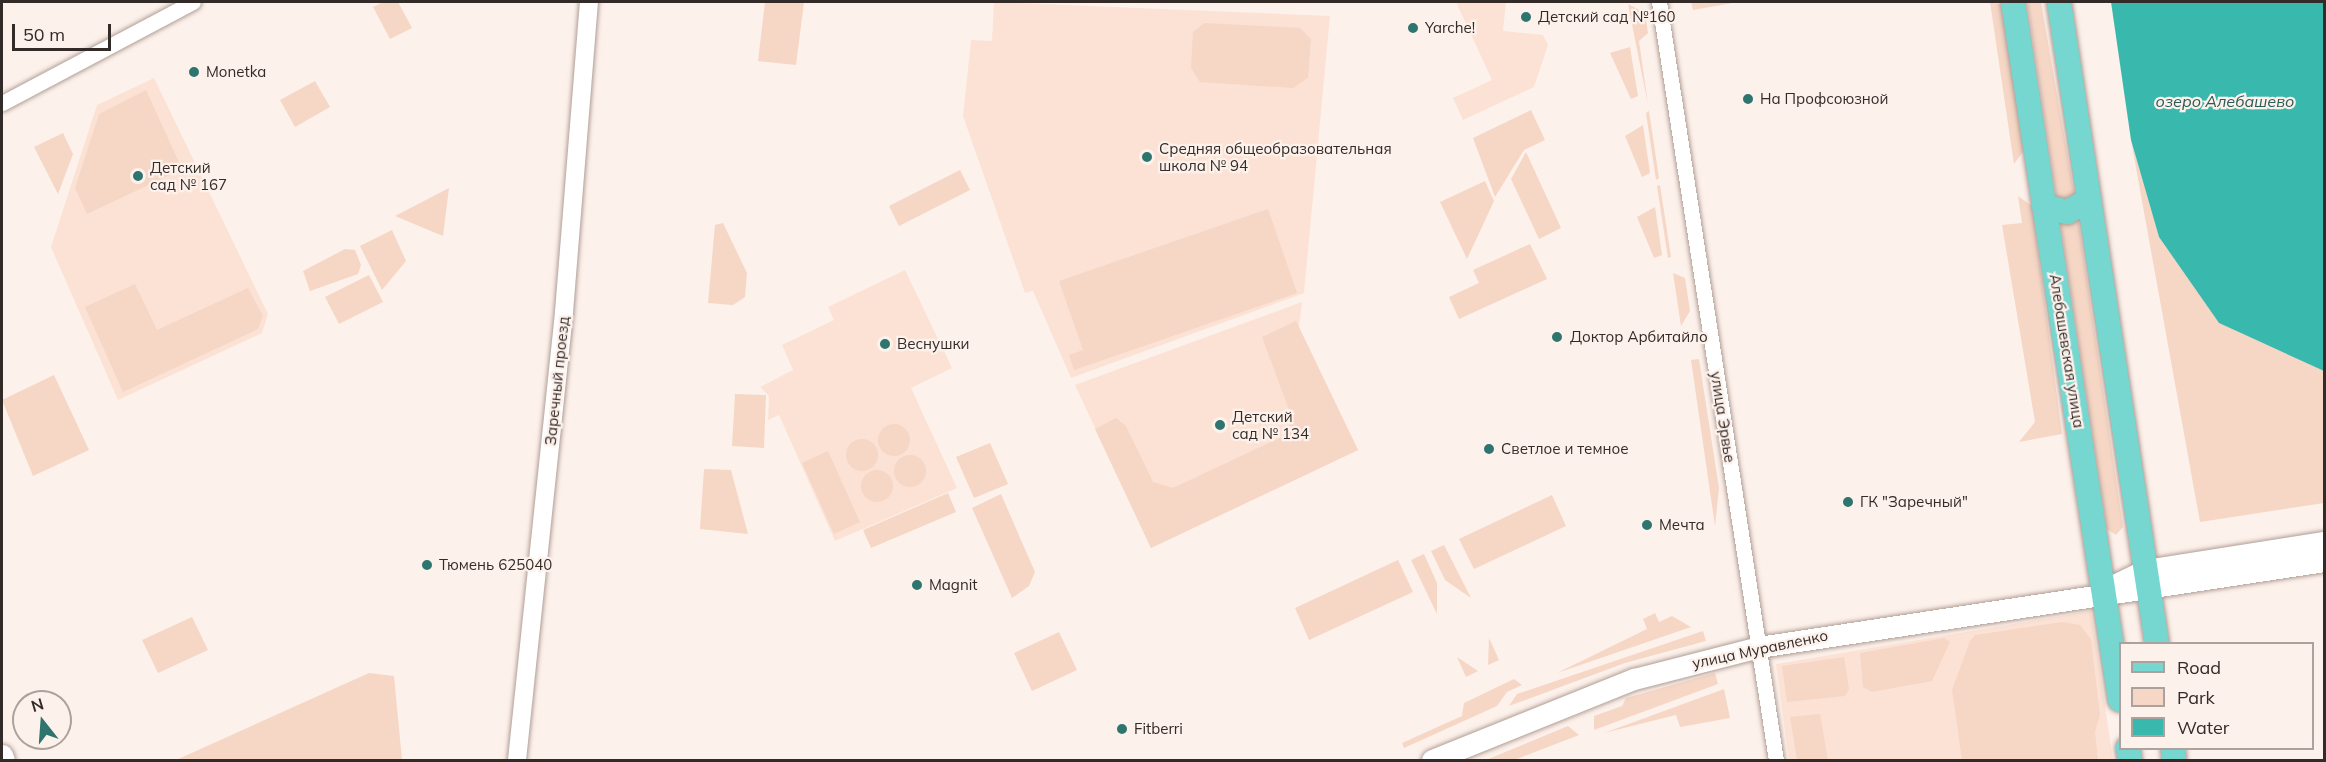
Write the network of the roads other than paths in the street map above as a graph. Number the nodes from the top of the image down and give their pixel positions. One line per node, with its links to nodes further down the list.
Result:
1 (193, 2): 6 (street)
2 (590, 2): 18 (street, Заречный проезд)
3 (1659, 2): 14 (street, улица Эрвье)
4 (2013, 2): 8 (main road, Алебашевская улица)
5 (2059, 2): 7 (main road)
6 (2, 103)
7 (2089, 200): 8 (main road); 11 (main road)
8 (2044, 206): 12 (main road, Алебашевская улица)
9 (2325, 542): 11 (main road)
10 (2325, 561): 11 (main road)
11 (2147, 580): 12 (main road, улица Муравленко); 13 (main road)
12 (2103, 591): 14 (main road, улица Муравленко); 15 (main road, Алебашевская улица)
13 (2157, 642)
14 (1759, 646): 19 (main road, улица Муравленко); 20 (street, улица Эрвье)
15 (2119, 688)
16 (2, 755): 17 (main road)
17 (4, 760)
18 (517, 760)
19 (1432, 760)
20 (1776, 760)

